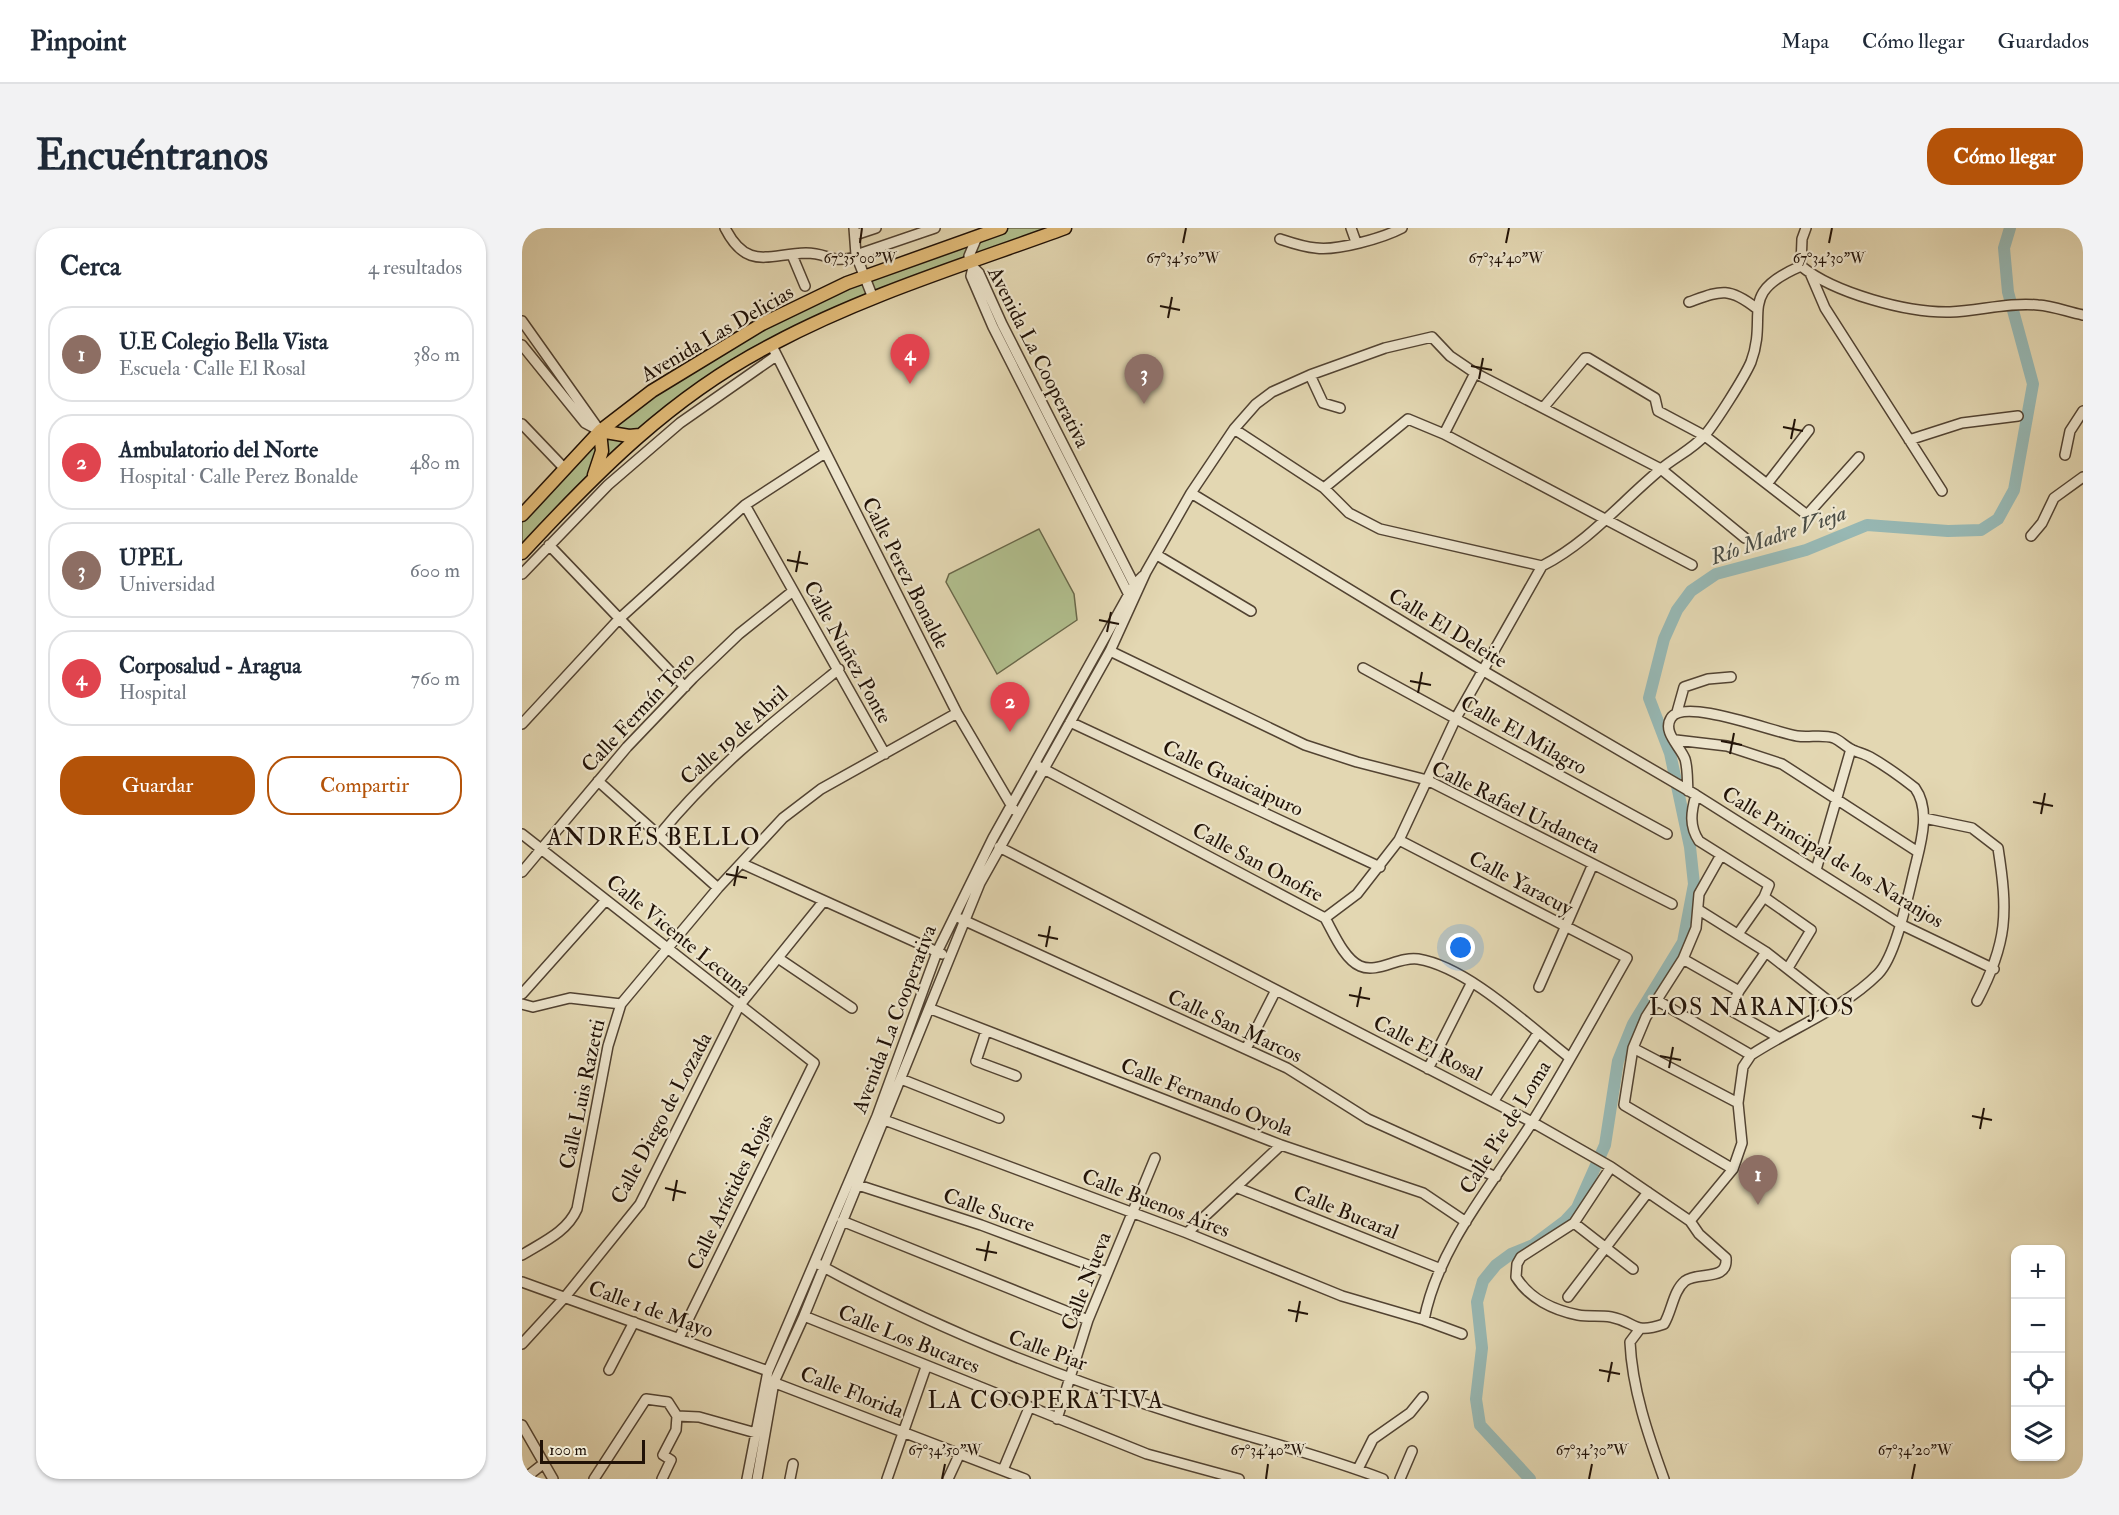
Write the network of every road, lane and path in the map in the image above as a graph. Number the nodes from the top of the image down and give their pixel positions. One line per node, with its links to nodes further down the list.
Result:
1 (725, 228): 14 (street)
2 (876, 228): 9 (street)
3 (935, 228): 15 (street)
4 (1001, 228): 10 (main road, Avenida Las Delicias)
5 (1065, 228): 16 (main road, Avenida Las Delicias)
6 (1351, 228): 12 (street)
7 (1402, 228): 12 (street)
8 (1806, 228): 17 (street)
9 (855, 230): 15 (street)
10 (977, 237): 13 (main road, Avenida Las Delicias); 16 (street)
11 (1280, 239): 12 (street)
12 (1356, 242)
13 (952, 246): 16 (street); 19 (main road, Avenida Las Delicias)
14 (792, 255): 15 (street); 20 (street)
15 (856, 256): 19 (street)
16 (971, 262): 21 (main road, Avenida Las Delicias); 66 (street, Avenida La Cooperativa)
17 (1801, 266): 18 (street); 23 (street)
18 (1810, 273): 24 (street); 42 (street)
19 (866, 277): 21 (street); 38 (main road, Avenida Las Delicias)
20 (805, 286)
21 (873, 298): 26 (main road, Avenida Las Delicias)
22 (1689, 302): 23 (street)
23 (1756, 308): 41 (street)
24 (2083, 315)
25 (524, 328): 38 (street)
26 (771, 344): 28 (street, Calle Perez Bonalde); 40 (main road, Avenida Las Delicias)
27 (522, 345): 38 (street)
28 (776, 356): 43 (street, Calle Perez Bonalde); 59 (street)
29 (1475, 374): 30 (street, Avenida La Cooperativa); 32 (street); 39 (street)
30 (1310, 375): 31 (street); 36 (street, Avenida La Cooperativa)
31 (1340, 408)
32 (1543, 408): 41 (street); 47 (street)
33 (2083, 411): 44 (street)
34 (2018, 416): 42 (street)
35 (522, 424): 46 (street)
36 (1234, 429): 51 (street); 53 (street, Avenida La Cooperativa)
37 (1809, 430): 50 (street)
38 (600, 431): 40 (main road); 46 (main road, Avenida Las Delicias); 48 (main road)
39 (1444, 434): 51 (street); 56 (street)
40 (640, 435): 48 (main road, Avenida Las Delicias)
41 (1705, 436): 47 (street); 50 (street)
42 (1909, 440): 52 (street)
43 (825, 453): 54 (street); 76 (street, Calle Perez Bonalde)
44 (2065, 455)
45 (1859, 458): 50 (street)
46 (565, 469): 55 (main road, Avenida Las Delicias)
47 (1661, 469): 56 (street); 58 (street)
48 (594, 476): 60 (main road, Avenida Las Delicias)
49 (2083, 477): 57 (street)
50 (1767, 484)
51 (1324, 488): 63 (street)
52 (1942, 491)
53 (1191, 493): 61 (street, Avenida La Cooperativa); 72 (street, Calle El Deleite)
54 (745, 505): 65 (street, Calle Nuñez Ponte); 68 (street)
55 (522, 515)
56 (1608, 519): 62 (street); 63 (street)
57 (2031, 536)
58 (1745, 538)
59 (549, 545): 64 (street); 68 (street)
60 (522, 553)
61 (1157, 555): 66 (street, Avenida La Cooperativa); 67 (street)
62 (1692, 565)
63 (1542, 566): 72 (street)
64 (522, 574)
65 (793, 591): 71 (street, Calle Nuñez Ponte); 74 (street, Calle Fermín Toro)
66 (1134, 594): 69 (street, Avenida La Cooperativa); 83 (street, Avenida La Cooperativa)
67 (1251, 611)
68 (619, 619): 74 (street); 79 (street)
69 (1110, 651): 78 (street, Avenida La Cooperativa); 84 (street, Calle Rafael Urdaneta)
70 (1363, 668): 77 (street, Calle El Milagro)
71 (839, 669): 82 (street, Calle Nuñez Ponte); 91 (street, Calle 19 de Abril)
72 (1482, 670): 77 (street); 86 (street, Calle El Deleite)
73 (1731, 676): 75 (street)
74 (685, 687): 85 (street, Calle Fermín Toro)
75 (1677, 712): 80 (street); 81 (street)
76 (957, 713): 82 (street, Calle Luis Razetti); 88 (street, Calle Perez Bonalde)
77 (1456, 718): 84 (street); 92 (street, Calle El Milagro)
78 (1070, 722): 83 (street, Avenida La Cooperativa); 100 (street, Calle Guaicaipuro)
79 (522, 724)
80 (1676, 740): 86 (street); 87 (street)
81 (1851, 749): 87 (street); 89 (street)
82 (885, 754): 98 (street, Calle Luis Razetti)
83 (1039, 766): 88 (street, Avenida La Cooperativa); 110 (street, Calle San Onofre)
84 (1427, 780): 93 (street); 99 (street, Calle Rafael Urdaneta)
85 (598, 781): 91 (street); 95 (street, Calle Fermín Toro)
86 (1689, 792): 97 (street); 101 (street, Calle Principal de los Naranjos)
87 (1836, 798): 96 (street); 101 (street)
88 (1014, 810): 94 (street, Avenida La Cooperativa); 109 (street, Avenida La Cooperativa)
89 (1924, 818): 96 (street); 123 (street)
90 (522, 834): 95 (street, Calle Vicente Lecuna)
91 (660, 834): 103 (street)
92 (1667, 834)
93 (1399, 840): 100 (street); 113 (street, Calle Yaracuy)
94 (999, 847): 111 (street, Avenida La Cooperativa); 126 (street, Calle El Rosal)
95 (540, 848): 102 (street, Calle Fermín Toro); 105 (street, Calle Vicente Lecuna)
96 (1918, 852): 112 (street)
97 (1721, 855): 104 (street); 108 (street)
98 (743, 864): 103 (street, Calle Luis Razetti); 106 (street)
99 (1593, 864): 107 (street, Calle Rafael Urdaneta); 113 (street)
100 (1380, 867): 110 (street)
101 (1816, 870): 112 (street, Calle Principal de los Naranjos)
102 (522, 872)
103 (718, 888): 115 (street, Calle Luis Razetti)
104 (1764, 897): 114 (street); 122 (street)
105 (606, 900): 115 (street, Calle Vicente Lecuna); 128 (street)
106 (823, 902): 116 (street); 119 (street, Calle Diego de Lozada)
107 (1672, 904)
108 (1699, 910): 114 (street); 121 (street)
109 (954, 916): 111 (street, Calle San Marcos); 116 (street, Avenida La Cooperativa)
110 (1325, 918): 124 (street, Calle San Onofre)
111 (965, 921): 118 (street, Avenida La Cooperativa); 141 (street, Calle San Marcos)
112 (1900, 924): 123 (street, Calle Principal de los Naranjos); 134 (street)
113 (1565, 927): 120 (street, Calle Yaracuy); 125 (street)
114 (1738, 934): 117 (street)
115 (666, 948): 132 (street, Calle Luis Razetti); 133 (street, Calle Vicente Lecuna)
116 (937, 952): 118 (street); 150 (street, Avenida La Cooperativa)
117 (1766, 952): 122 (street); 127 (street)
118 (950, 957): 136 (street, Avenida La Cooperativa)
119 (778, 958): 133 (street, Calle Diego de Lozada); 135 (street)
120 (1627, 958): 143 (street, Calle Pie de Loma)
121 (1683, 959): 127 (street); 129 (street)
122 (1788, 968): 134 (street)
123 (1994, 969): 130 (street)
124 (1472, 982): 138 (street, Calle San Onofre); 145 (street)
125 (1539, 987)
126 (1276, 990): 141 (street); 145 (street, Calle El Rosal)
127 (1739, 991): 139 (street)
128 (522, 994)
129 (1658, 1001): 140 (street); 142 (street)
130 (1977, 1001)
131 (522, 1004): 132 (street)
132 (621, 1004): 168 (street, Calle Luis Razetti)
133 (739, 1006): 144 (street, Calle Vicente Lecuna); 175 (street, Calle Diego de Lozada)
134 (1835, 1006): 139 (street)
135 (852, 1008)
136 (931, 1009): 137 (street, Calle Fernando Oyola); 147 (street, Avenida La Cooperativa)
137 (986, 1031): 146 (street); 153 (street, Calle Fernando Oyola)
138 (1538, 1033): 143 (street, Calle San Onofre); 148 (street)
139 (1778, 1037): 142 (street)
140 (1633, 1048): 149 (street); 156 (street)
141 (1246, 1049): 157 (street, Calle San Marcos)
142 (1751, 1055): 149 (street)
143 (1570, 1058): 152 (street, Calle Pie de Loma)
144 (814, 1062): 183 (street, Calle Arístides Rojas)
145 (1428, 1068): 148 (street, Calle El Rosal)
146 (1016, 1076)
147 (902, 1079): 150 (street, Avenida La Cooperativa); 151 (street)
148 (1493, 1102): 152 (street, Calle El Rosal)
149 (1738, 1103): 156 (street)
150 (880, 1118): 158 (street, Avenida La Cooperativa); 161 (street, Calle Buenos Aires); 169 (street, Avenida La Cooperativa)
151 (999, 1118)
152 (1532, 1122): 155 (street, Calle El Rosal); 157 (street, Calle Pie de Loma)
153 (1281, 1145): 159 (street); 164 (street, Calle Fernando Oyola)
154 (1155, 1158): 161 (street, Calle Nueva)
155 (1603, 1162): 160 (street, Calle El Rosal); 165 (street)
156 (1733, 1169): 163 (street)
157 (1496, 1177): 164 (street, Calle Pie de Loma)
158 (858, 1185): 162 (street, Avenida La Cooperativa); 173 (street, Calle Sucre)
159 (1238, 1188): 166 (street); 171 (street, Calle Bucaral)
160 (1648, 1192): 163 (street, Calle El Rosal); 167 (street)
161 (1131, 1212): 166 (street, Calle Buenos Aires); 173 (street, Calle Nueva)
162 (842, 1221): 170 (street, Avenida La Cooperativa); 178 (street)
163 (1690, 1221): 181 (street, Calle El Rosal)
164 (1466, 1222): 171 (street, Calle Pie de Loma)
165 (1574, 1223): 167 (street); 181 (street)
166 (1187, 1233): 179 (street, Calle Buenos Aires)
167 (1604, 1248): 172 (street); 176 (street)
168 (522, 1255)
169 (813, 1261): 170 (street, Calle Piar); 187 (street, Avenida La Cooperativa)
170 (823, 1266): 177 (street, Avenida La Cooperativa); 188 (street, Calle Piar)
171 (1441, 1269): 179 (street, Calle Pie de Loma)
172 (1633, 1269)
173 (1107, 1272): 178 (street, Calle Nueva)
174 (522, 1282): 175 (street, Calle 1 de Mayo)
175 (565, 1297): 180 (street, Calle 1 de Mayo); 184 (street, Calle Diego de Lozada)
176 (1568, 1298)
177 (804, 1316): 185 (street, Calle Los Bucares); 187 (street, Avenida La Cooperativa)
178 (1088, 1320): 188 (street, Calle Nueva)
179 (1424, 1320): 182 (street, Calle Buenos Aires)
180 (634, 1322): 183 (street, Calle 1 de Mayo); 186 (street)
181 (1639, 1330): 215 (street)
182 (1462, 1334)
183 (679, 1338): 187 (street, Calle 1 de Mayo)
184 (522, 1344)
185 (926, 1367): 190 (street, Calle Los Bucares); 194 (street)
186 (609, 1370)
187 (770, 1377): 194 (street, Calle Florida); 195 (street, Avenida La Cooperativa); 207 (street, Avenida La Cooperativa)
188 (1071, 1378): 192 (street, Calle Nueva); 200 (street, Calle Piar)
189 (1423, 1398): 200 (street)
190 (1029, 1408): 192 (street, Calle Los Bucares); 201 (street)
191 (677, 1416): 195 (street); 204 (street); 205 (street)
192 (1057, 1419): 212 (street, Calle Los Bucares)
193 (522, 1425): 198 (street)
194 (902, 1431): 197 (street, Calle Florida); 209 (street)
195 (756, 1433): 206 (street, Avenida La Cooperativa)
196 (1412, 1451): 214 (street)
197 (960, 1453): 201 (street, Calle Florida); 210 (street)
198 (543, 1464): 202 (street); 203 (street)
199 (793, 1464): 208 (street)
200 (1358, 1469): 213 (street, Calle Piar)
201 (1003, 1470): 211 (street, Calle Florida)
202 (524, 1479)
203 (553, 1479)
204 (594, 1479)
205 (662, 1479)
206 (747, 1479)
207 (757, 1479)
208 (790, 1479)
209 (887, 1479)
210 (948, 1479)
211 (1023, 1479)
212 (1239, 1479)
213 (1383, 1479)
214 (1400, 1479)
215 (1664, 1479)

